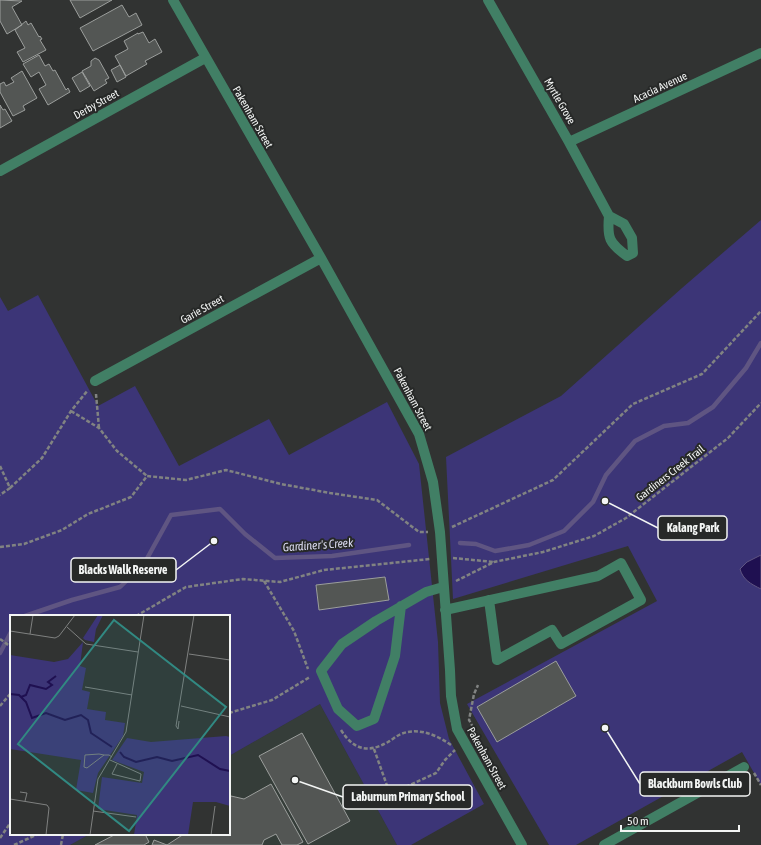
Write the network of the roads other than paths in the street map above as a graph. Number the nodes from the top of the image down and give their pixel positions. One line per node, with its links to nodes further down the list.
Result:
1 (173, 0): 4 (street, Pakenham Street)
2 (488, 0): 5 (street, Myrtle Grove)
3 (761, 53): 5 (street, Acacia Avenue)
4 (205, 58): 6 (street, Derby Street); 8 (street, Pakenham Street)
5 (569, 142): 7 (street, Myrtle Grove)
6 (0, 171)
7 (609, 216)
8 (321, 258): 9 (street, Garie Street); 10 (street, Pakenham Street)
9 (95, 381)
10 (443, 587): 12 (street); 13 (street, Pakenham Street)
11 (489, 600): 11 (street); 13 (street)
12 (401, 606): 12 (street)
13 (445, 610): 15 (street, Pakenham Street)
14 (744, 767): 16 (street)
15 (522, 845)
16 (604, 845)

